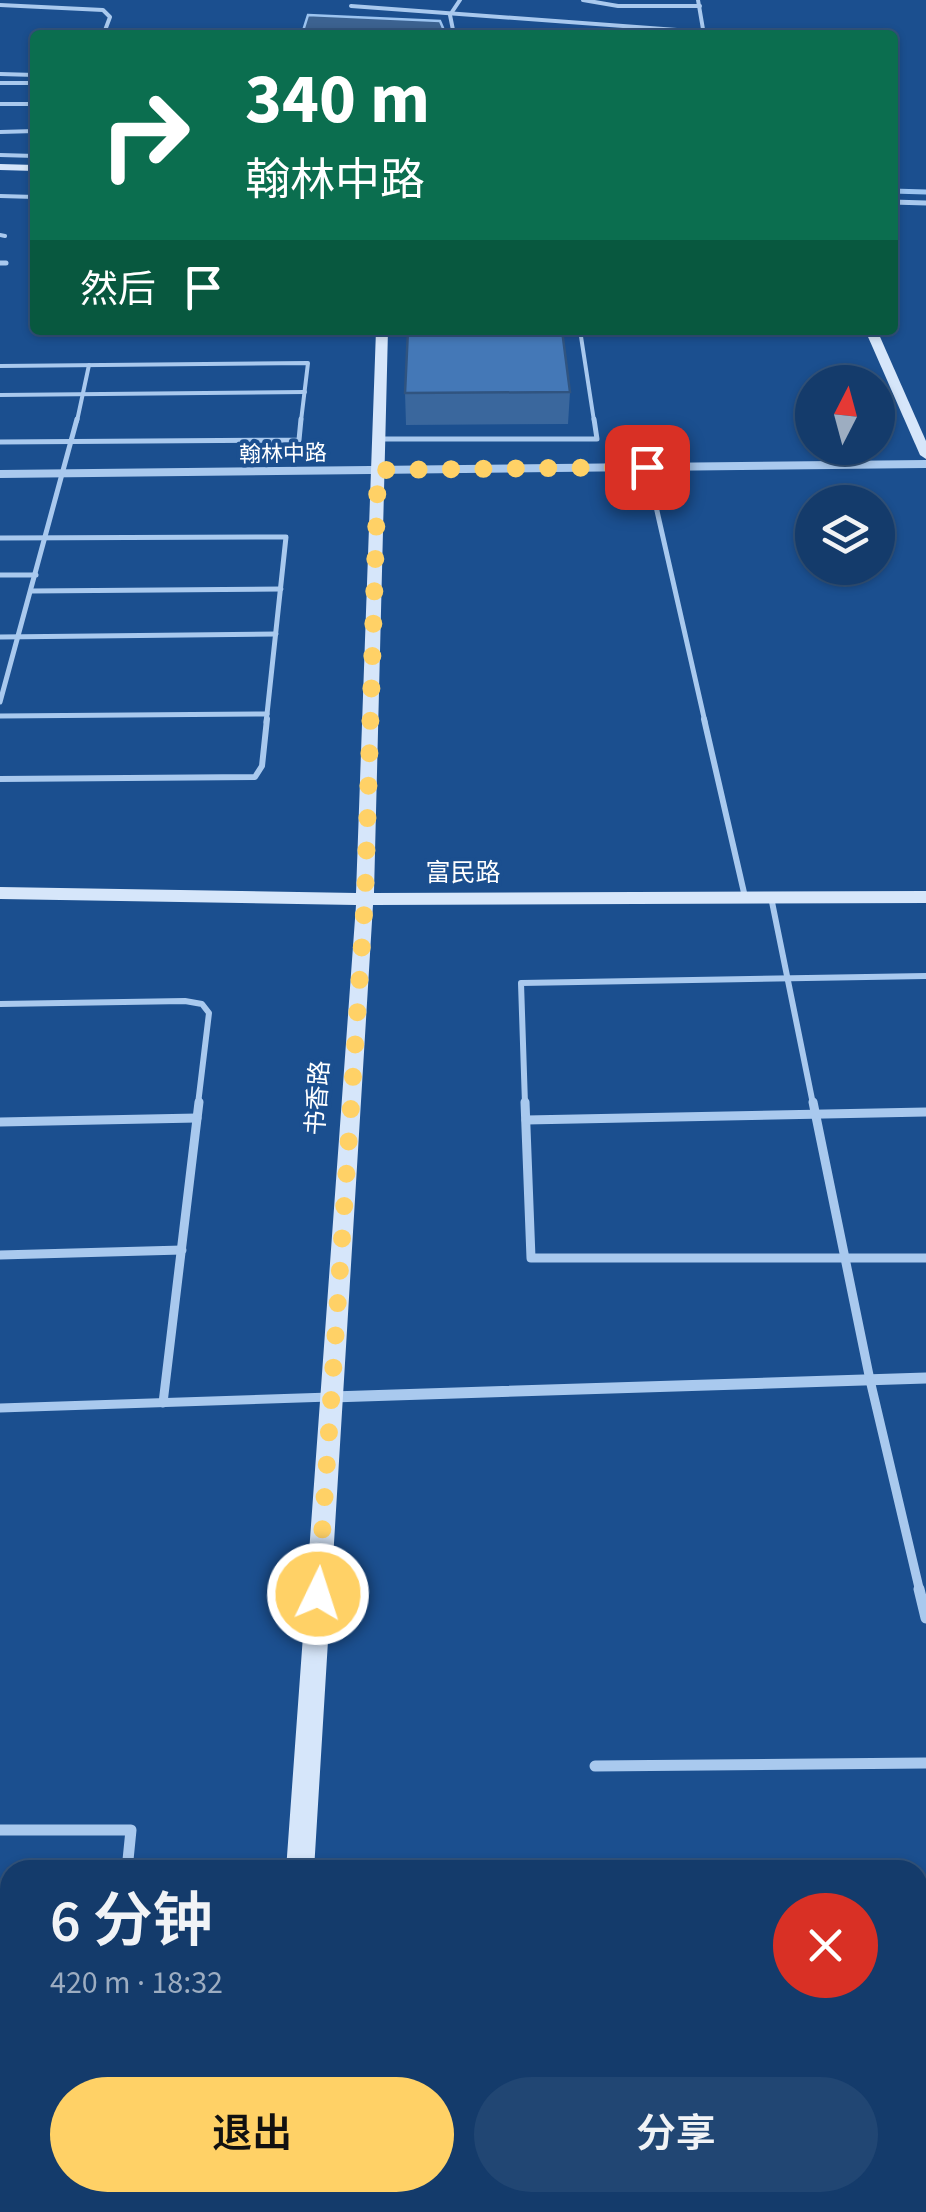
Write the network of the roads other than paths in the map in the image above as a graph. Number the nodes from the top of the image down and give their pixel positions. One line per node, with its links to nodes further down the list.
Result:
1 (460, 0): 6 (street)
2 (583, 0): 3 (lane)
3 (699, 3): 10 (street)
4 (0, 6): 7 (lane)
5 (350, 6): 6 (lane)
6 (452, 12): 8 (street); 9 (lane)
7 (105, 30)
8 (454, 30)
9 (668, 30)
10 (704, 30)
11 (0, 74): 12 (street)
12 (30, 75)
13 (0, 83): 14 (lane)
14 (30, 83)
15 (0, 104): 16 (lane)
16 (30, 104)
17 (30, 131): 18 (lane)
18 (0, 132)
19 (0, 154): 20 (lane)
20 (30, 156)
21 (0, 166): 22 (street)
22 (30, 168)
23 (0, 196): 24 (lane)
24 (30, 197)
25 (898, 202): 26 (street)
26 (926, 203)
27 (382, 335): 36 (street, 书香路)
28 (581, 335): 36 (lane)
29 (874, 335): 35 (street)
30 (89, 365): 31 (lane); 32 (lane); 33 (lane)
31 (0, 366)
32 (304, 392): 33 (lane); 38 (lane)
33 (82, 394): 34 (lane); 38 (lane)
34 (0, 395)
35 (922, 435): 39 (street)
36 (378, 439): 42 (street, 书香路)
37 (0, 442): 38 (lane)
38 (72, 442): 44 (lane)
39 (926, 456)
40 (926, 464): 41 (street, 翰林中路)
41 (647, 467): 42 (street, 翰林中路); 60 (lane)
42 (378, 470): 44 (street, 翰林中路); 62 (street, 书香路)
43 (0, 474): 44 (street, 翰林中路)
44 (65, 474): 46 (lane)
45 (0, 538): 46 (lane)
46 (46, 538): 48 (lane); 49 (lane)
47 (0, 575): 48 (lane)
48 (36, 575): 50 (lane)
49 (280, 589): 50 (lane); 51 (lane)
50 (31, 590): 52 (lane)
51 (276, 634): 52 (lane); 55 (lane)
52 (18, 636): 53 (lane); 54 (lane)
53 (0, 637)
54 (0, 702)
55 (267, 714): 56 (lane); 57 (lane)
56 (0, 716)
57 (0, 778)
58 (0, 893): 62 (street, 富民路)
59 (926, 897): 61 (street, 富民路)
60 (745, 898): 61 (street, 富民路); 62 (street, 富民路)
61 (770, 898): 64 (lane)
62 (365, 899): 77 (street, 书香路)
63 (926, 976): 64 (lane)
64 (787, 978): 67 (lane); 69 (lane)
65 (0, 1004): 68 (lane)
66 (926, 1112): 67 (lane)
67 (815, 1114): 69 (lane); 73 (lane)
68 (197, 1118): 70 (lane); 71 (lane)
69 (526, 1120): 73 (lane)
70 (0, 1122)
71 (182, 1250): 72 (lane); 78 (lane)
72 (0, 1255)
73 (845, 1258): 74 (lane); 76 (lane)
74 (926, 1258)
75 (926, 1378): 76 (street)
76 (870, 1380): 77 (street); 80 (lane)
77 (331, 1398): 78 (lane); 85 (street, 书香路)
78 (164, 1402): 79 (lane)
79 (0, 1408)
80 (926, 1618)
81 (926, 1763): 82 (lane)
82 (595, 1766)
83 (0, 1830): 84 (lane)
84 (128, 1860)
85 (301, 1860)

